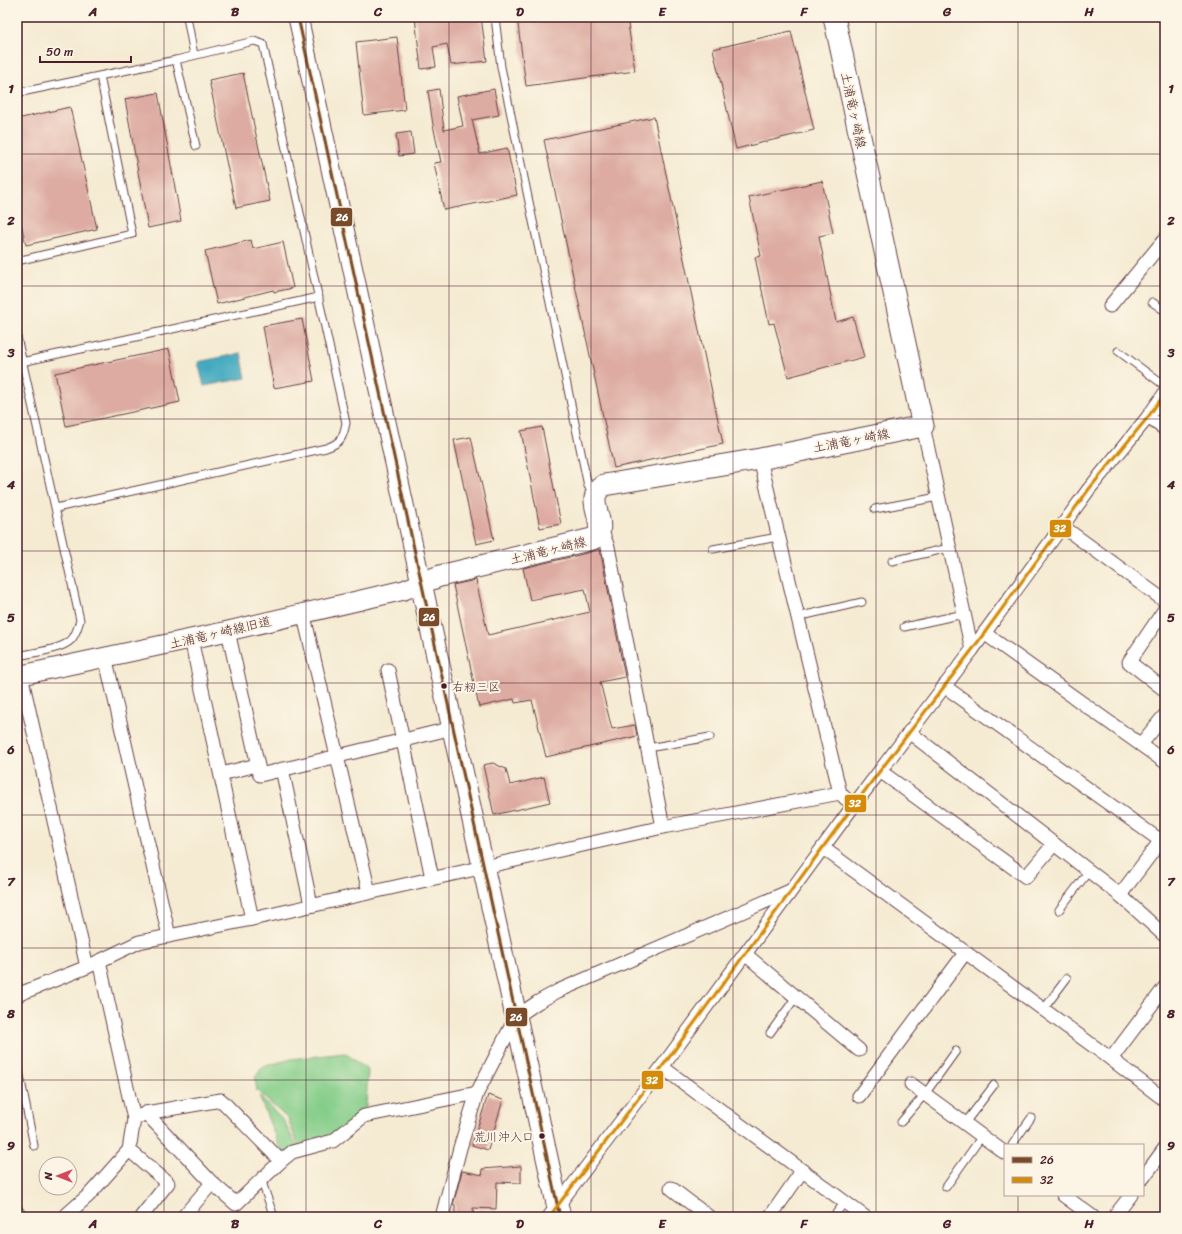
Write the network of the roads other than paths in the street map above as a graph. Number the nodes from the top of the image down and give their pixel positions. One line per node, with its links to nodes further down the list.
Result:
1 (187, 17): 5 (lane)
2 (298, 17): 35 (main road)
3 (495, 17): 25 (lane)
4 (834, 17): 22 (main road, 土浦竜ヶ崎線)
5 (194, 55): 6 (lane); 12 (lane)
6 (176, 60): 7 (lane); 9 (lane)
7 (100, 76): 8 (lane); 11 (lane)
8 (17, 93)
9 (196, 146)
10 (1165, 239): 14 (street)
11 (17, 261)
12 (319, 297): 18 (lane); 27 (lane)
13 (1152, 302): 15 (lane)
14 (1110, 306)
15 (1165, 311)
16 (17, 337): 18 (lane)
17 (1118, 352): 19 (lane)
18 (20, 362): 27 (lane)
19 (1165, 386)
20 (1165, 394): 21 (street)
21 (1148, 417): 23 (street); 29 (street)
22 (923, 426): 24 (main road, 土浦竜ヶ崎線); 26 (street)
23 (1165, 429)
24 (760, 459): 25 (main road, 土浦竜ヶ崎線); 31 (street)
25 (597, 492): 30 (main road, 土浦竜ヶ崎線)
26 (938, 497): 28 (lane); 32 (street)
27 (56, 508): 47 (lane)
28 (875, 509)
29 (1062, 526): 36 (street); 44 (street)
30 (601, 529): 35 (main road, 土浦竜ヶ崎線); 59 (street)
31 (778, 537): 33 (lane); 41 (street)
32 (949, 548): 34 (lane); 40 (street)
33 (713, 549)
34 (892, 561)
35 (422, 583): 39 (main road, 土浦竜ヶ崎線旧道); 54 (main road)
36 (1165, 601)
37 (862, 602): 41 (lane)
38 (1165, 609): 52 (street)
39 (303, 612): 43 (main road, 土浦竜ヶ崎線旧道); 60 (street)
40 (964, 614): 42 (lane); 46 (street)
41 (797, 617): 66 (street)
42 (904, 627)
43 (228, 631): 45 (main road, 土浦竜ヶ崎線旧道); 62 (street)
44 (984, 633): 46 (street); 58 (street)
45 (191, 639): 48 (main road, 土浦竜ヶ崎線旧道); 65 (street)
46 (972, 650): 51 (street)
47 (17, 656)
48 (105, 656): 50 (main road, 土浦竜ヶ崎線旧道); 82 (street)
49 (388, 670): 57 (street)
50 (19, 675): 85 (street)
51 (944, 686): 55 (street); 69 (street)
52 (1165, 690)
53 (1165, 715): 58 (street)
54 (453, 728): 57 (street); 72 (main road)
55 (909, 732): 64 (street); 70 (street)
56 (710, 737): 59 (lane)
57 (402, 740): 60 (street); 74 (street)
58 (1141, 744): 61 (street)
59 (648, 748): 68 (street)
60 (337, 756): 63 (street); 76 (street)
61 (1165, 762)
62 (257, 765): 63 (street); 65 (street)
63 (282, 769): 78 (street)
64 (880, 771): 67 (street); 70 (street)
65 (221, 774): 80 (street)
66 (840, 793): 67 (street); 68 (street)
67 (854, 805): 71 (street)
68 (663, 827): 72 (street)
69 (1163, 838): 77 (street)
70 (1054, 844): 73 (street)
71 (822, 848): 75 (street); 83 (street)
72 (484, 867): 74 (street); 91 (main road)
73 (1089, 871): 77 (street); 79 (lane)
74 (432, 878): 76 (street)
75 (792, 890): 84 (street); 91 (street)
76 (369, 892): 78 (street)
77 (1120, 895): 81 (street)
78 (312, 905): 80 (street)
79 (1059, 910)
80 (252, 919): 82 (street)
81 (1165, 935)
82 (169, 936): 85 (street)
83 (965, 952): 90 (street); 102 (street)
84 (745, 954): 89 (street); 97 (street)
85 (93, 964): 88 (street); 104 (street)
86 (1067, 978): 90 (lane)
87 (1165, 987): 95 (street)
88 (17, 995)
89 (796, 997): 92 (lane); 93 (street)
90 (1043, 1010): 95 (street)
91 (516, 1017): 100 (street); 125 (main road)
92 (770, 1033)
93 (859, 1050)
94 (956, 1051): 101 (lane)
95 (1111, 1058): 103 (street)
96 (17, 1061): 110 (lane)
97 (662, 1067): 115 (street); 125 (street)
98 (911, 1084): 101 (street)
99 (994, 1085): 107 (lane)
100 (477, 1093): 114 (street); 131 (street)
101 (925, 1094): 106 (lane); 107 (street)
102 (859, 1096)
103 (1165, 1100)
104 (140, 1116): 112 (street); 114 (street); 118 (street)
105 (1031, 1118): 109 (lane)
106 (901, 1122)
107 (965, 1123): 108 (street)
108 (982, 1136): 113 (street); 119 (lane)
109 (1013, 1144)
110 (34, 1146)
111 (1165, 1148): 116 (street)
112 (129, 1150): 127 (street); 128 (street)
113 (1004, 1152)
114 (281, 1161): 117 (street)
115 (802, 1171): 123 (street); 133 (street)
116 (1144, 1177)
117 (261, 1179): 118 (street); 130 (lane)
118 (212, 1184): 129 (street)
119 (946, 1187)
120 (671, 1188): 132 (street)
121 (1064, 1196): 136 (street)
122 (1130, 1196): 137 (street)
123 (845, 1202): 134 (lane); 135 (street)
124 (17, 1212): 126 (street)
125 (556, 1213)
126 (20, 1217)
127 (64, 1217)
128 (141, 1217)
129 (183, 1217)
130 (274, 1217)
131 (442, 1217)
132 (709, 1217)
133 (770, 1217)
134 (833, 1217)
135 (865, 1217)
136 (1093, 1217)
137 (1114, 1217)

